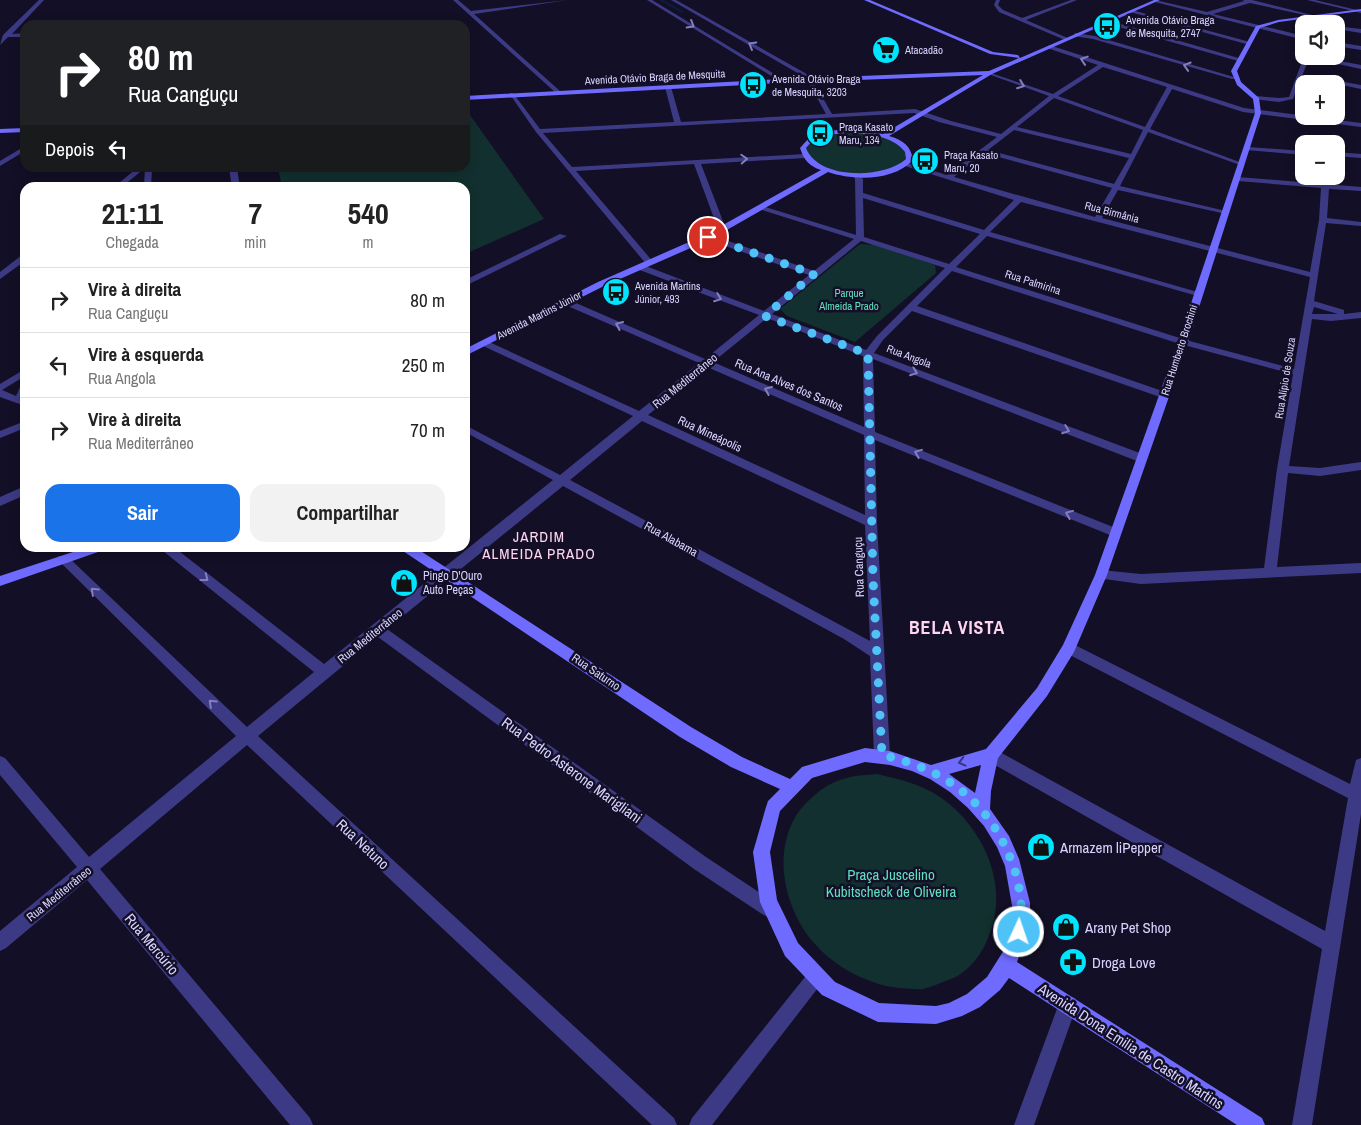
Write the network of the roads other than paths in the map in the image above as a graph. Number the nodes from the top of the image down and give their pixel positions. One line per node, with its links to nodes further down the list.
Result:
1 (42, 0): 20 (street)
2 (455, 0): 14 (street)
3 (566, 0): 14 (street)
4 (649, 0): 43 (street, one-way to 43)
5 (673, 0): 40 (street, one-way to 5)
6 (866, 0): 21 (street)
7 (997, 0): 18 (street); 18 (street)
8 (1075, 0): 18 (street)
9 (1158, 0): 12 (street, Avenida Otávio Braga de Mesquita); 15 (street)
10 (1311, 0): 13 (street)
11 (1247, 1): 15 (street); 16 (street)
12 (1132, 11): 22 (street, Avenida Otávio Braga de Mesquita); 35 (street)
13 (1359, 11): 17 (street)
14 (470, 14): 59 (street)
15 (1208, 14): 24 (street)
16 (1310, 15)
17 (1323, 15)
18 (1024, 19): 32 (street)
19 (1295, 19): 24 (street)
20 (23, 20)
21 (912, 20): 39 (street); 41 (street)
22 (1107, 22): 27 (street, Avenida Otávio Braga de Mesquita); 42 (street)
23 (20, 23): 28 (street)
24 (1258, 27): 31 (street); 35 (street)
25 (1345, 28): 26 (street)
26 (1361, 31)
27 (1085, 32): 32 (street, Avenida Otávio Braga de Mesquita); 33 (street)
28 (9, 35): 29 (street); 30 (street); 34 (street)
29 (20, 35)
30 (0, 36)
31 (1295, 36)
32 (1072, 37): 33 (street); 37 (street, Avenida Otávio Braga de Mesquita)
33 (1092, 37): 53 (street, one-way to 33)
34 (0, 43)
35 (1248, 43): 42 (street)
36 (1345, 45): 38 (street)
37 (1047, 48): 41 (street, Avenida Otávio Braga de Mesquita); 46 (street, one-way to 37)
38 (1361, 48)
39 (978, 50): 41 (street); 44 (street)
40 (775, 59): 43 (street); 50 (street)
41 (1017, 59): 44 (street, Avenida Otávio Braga de Mesquita); 49 (street, Avenida Otávio Braga de Mesquita)
42 (1240, 60): 53 (street)
43 (754, 62): 52 (street)
44 (1001, 63): 49 (street); 51 (street, Avenida Otávio Braga de Mesquita)
45 (1345, 64): 48 (street)
46 (1102, 65): 62 (street); 66 (street)
47 (1304, 65): 68 (street)
48 (1361, 67)
49 (990, 73): 51 (street, Avenida Otávio Braga de Mesquita); 66 (street, one-way to 66); 69 (street)
50 (804, 74): 54 (street); 55 (street)
51 (936, 74): 55 (street, Avenida Otávio Braga de Mesquita)
52 (775, 75): 56 (street); 57 (street)
53 (1234, 78): 68 (street)
54 (809, 79): 55 (street, Avenida Otávio Braga de Mesquita); 56 (street, Avenida Otávio Braga de Mesquita); 72 (street)
55 (823, 79)
56 (783, 80): 57 (street, Avenida Otávio Braga de Mesquita)
57 (770, 81): 61 (street, Avenida Otávio Braga de Mesquita)
58 (1345, 83): 60 (street)
59 (548, 84): 63 (street); 64 (street)
60 (1361, 86)
61 (668, 87): 63 (street, Avenida Otávio Braga de Mesquita); 75 (street)
62 (1170, 88): 70 (street); 79 (street)
63 (558, 92): 64 (street, Avenida Otávio Braga de Mesquita)
64 (542, 93): 65 (street, Avenida Otávio Braga de Mesquita)
65 (511, 94): 67 (street, Avenida Otávio Braga de Mesquita); 81 (street)
66 (1052, 97): 77 (street); 79 (street)
67 (470, 98)
68 (1256, 98): 70 (street, Rua Humberto Brochini)
69 (925, 113): 71 (street); 73 (street); 74 (street)
70 (1258, 113): 76 (street); 84 (street, Rua Humberto Brochini)
71 (881, 114): 72 (street); 73 (street)
72 (830, 116): 75 (street)
73 (918, 117): 74 (street); 82 (street)
74 (949, 122): 83 (street)
75 (678, 123): 81 (street)
76 (1361, 125)
77 (1013, 128): 83 (street); 91 (street)
78 (20, 130): 80 (street)
79 (1145, 130): 91 (street); 95 (street)
80 (0, 131)
81 (538, 131): 96 (street)
82 (884, 136): 89 (street); 94 (street)
83 (1002, 136): 86 (street)
84 (1248, 149): 87 (street); 95 (street, Rua Humberto Brochini)
85 (20, 151): 93 (street)
86 (984, 151): 100 (street); 104 (street)
87 (1295, 152)
88 (1345, 155): 90 (street)
89 (805, 156): 92 (street, one-way to 89); 97 (street)
90 (1361, 156)
91 (1133, 157): 104 (street)
92 (696, 162): 96 (street); 113 (street)
93 (0, 164)
94 (907, 164): 99 (street); 100 (street, Rua Birmânia)
95 (1242, 164): 101 (street, Rua Humberto Brochini)
96 (570, 168): 120 (street)
97 (827, 170): 99 (street); 108 (street, Avenida Martins Júnior)
98 (136, 172): 102 (street)
99 (857, 175): 106 (street)
100 (948, 178): 107 (street, Rua Birmânia)
101 (1238, 179): 103 (street); 109 (street, Rua Humberto Brochini)
102 (124, 182)
103 (1325, 186): 105 (street); 111 (street, Rua Alípio de Souza)
104 (1116, 187): 109 (street); 110 (street)
105 (1361, 189)
106 (860, 194): 114 (street); 117 (street)
107 (1019, 199): 110 (street, Rua Birmânia); 114 (street)
108 (762, 208): 113 (street, Avenida Martins Júnior); 117 (street, Rua Palmirina)
109 (1226, 212): 118 (street, Rua Humberto Brochini)
110 (1096, 220): 118 (street, Rua Birmânia)
111 (1323, 220): 112 (street); 126 (street, Rua Alípio de Souza)
112 (1361, 224)
113 (722, 229): 116 (street, Avenida Martins Júnior)
114 (985, 233): 122 (street); 128 (street)
115 (563, 236): 127 (street)
116 (708, 237): 120 (street, Avenida Martins Júnior); 124 (street)
117 (860, 238): 122 (street, Rua Palmirina); 124 (street, Rua Mediterrâneo)
118 (1212, 251): 126 (street, Rua Birmânia); 128 (street, Rua Humberto Brochini)
119 (20, 261): 125 (street)
120 (650, 263): 121 (street, Avenida Martins Júnior)
121 (640, 267): 129 (street, Avenida Martins Júnior); 133 (street, Rua Angola, one-way to 133)
122 (950, 267): 131 (street); 135 (street, Rua Palmirina)
123 (20, 270): 125 (street)
124 (814, 274): 133 (street, Rua Mediterrâneo)
125 (1, 276)
126 (1314, 276): 130 (street, Rua Alípio de Souza)
127 (470, 281)
128 (1197, 294): 135 (street, Rua Humberto Brochini)
129 (566, 302): 136 (street, Avenida Martins Júnior); 139 (street, Rua Ana Alves dos Santos, one-way to 129)
130 (1310, 303): 132 (street); 134 (street, Rua Alípio de Souza)
131 (910, 307): 138 (street); 144 (street)
132 (1361, 315): 134 (street)
133 (765, 316): 138 (street, Rua Angola); 139 (street, Rua Mediterrâneo)
134 (1308, 316): 140 (street, Rua Alípio de Souza)
135 (1183, 342): 140 (street, Rua Palmirina); 144 (street, Rua Humberto Brochini)
136 (484, 343): 137 (street, Avenida Martins Júnior); 146 (street, Rua Mineápolis)
137 (470, 350)
138 (868, 354): 149 (street, Rua Canguçu); 151 (street, Rua Angola, one-way to 151)
139 (707, 364): 146 (street, Rua Mediterrâneo); 149 (street, Rua Ana Alves dos Santos, one-way to 139)
140 (1299, 373): 153 (street, Rua Alípio de Souza)
141 (20, 374): 142 (street)
142 (0, 388)
143 (0, 393): 145 (street)
144 (1164, 395): 151 (street, Rua Humberto Brochini)
145 (20, 401)
146 (641, 418): 154 (street, Rua Mediterrâneo); 157 (street, Rua Mineápolis)
147 (20, 426): 150 (street)
148 (470, 431): 154 (street, Rua Alabama)
149 (868, 433): 157 (street, Rua Canguçu); 158 (street, Rua Ana Alves dos Santos, one-way to 149)
150 (0, 435)
151 (1141, 458): 158 (street, Rua Humberto Brochini)
152 (1361, 466): 153 (street)
153 (1283, 469): 166 (street, Rua Alípio de Souza)
154 (562, 479): 165 (street, Rua Mediterrâneo); 170 (street, Rua Alabama)
155 (20, 492): 156 (street)
156 (0, 502)
157 (871, 523): 170 (street, Rua Canguçu)
158 (1114, 532): 164 (street, Rua Humberto Brochini)
159 (85, 552): 162 (street)
160 (172, 552): 171 (street, one-way to 171)
161 (413, 552): 165 (street, Rua Saturno)
162 (63, 559): 167 (street); 172 (street, Rua Netuno, one-way to 162)
163 (1361, 568): 166 (street)
164 (1103, 569): 166 (street); 169 (street, Rua Humberto Brochini)
165 (447, 573): 168 (street, Rua Mediterrâneo); 178 (street, Rua Saturno)
166 (1270, 574)
167 (0, 581)
168 (378, 630): 171 (street, Rua Mediterrâneo); 182 (street, Rua Pedro Asterone Marigliani)
169 (1069, 648): 174 (street, Rua Humberto Brochini); 179 (street)
170 (876, 652): 173 (street, Rua Canguçu)
171 (325, 673): 172 (street, Rua Mediterrâneo)
172 (247, 736): 181 (street, Rua Mediterrâneo); 189 (street, Rua Netuno)
173 (882, 755): 177 (street); 178 (street)
174 (991, 756): 177 (street, one-way to 177); 180 (street, Rua Humberto Brochini); 184 (street)
175 (0, 763): 181 (street, Rua Mercúrio)
176 (1361, 765): 179 (street)
177 (933, 771): 180 (street)
178 (790, 786): 182 (street)
179 (1355, 794): 184 (street)
180 (982, 809): 185 (street)
181 (90, 869): 183 (street, Rua Mediterrâneo); 188 (street, Rua Mercúrio)
182 (768, 908): 186 (street)
183 (0, 942)
184 (1333, 945): 193 (street)
185 (1007, 966): 186 (street); 187 (street, Avenida Dona Emilia de Castro Martins)
186 (815, 978): 190 (street)
187 (1068, 1006): 191 (street); 192 (street, Avenida Dona Emilia de Castro Martins)
188 (303, 1125)
189 (667, 1125)
190 (699, 1125)
191 (1024, 1125)
192 (1255, 1125)
193 (1302, 1125)

